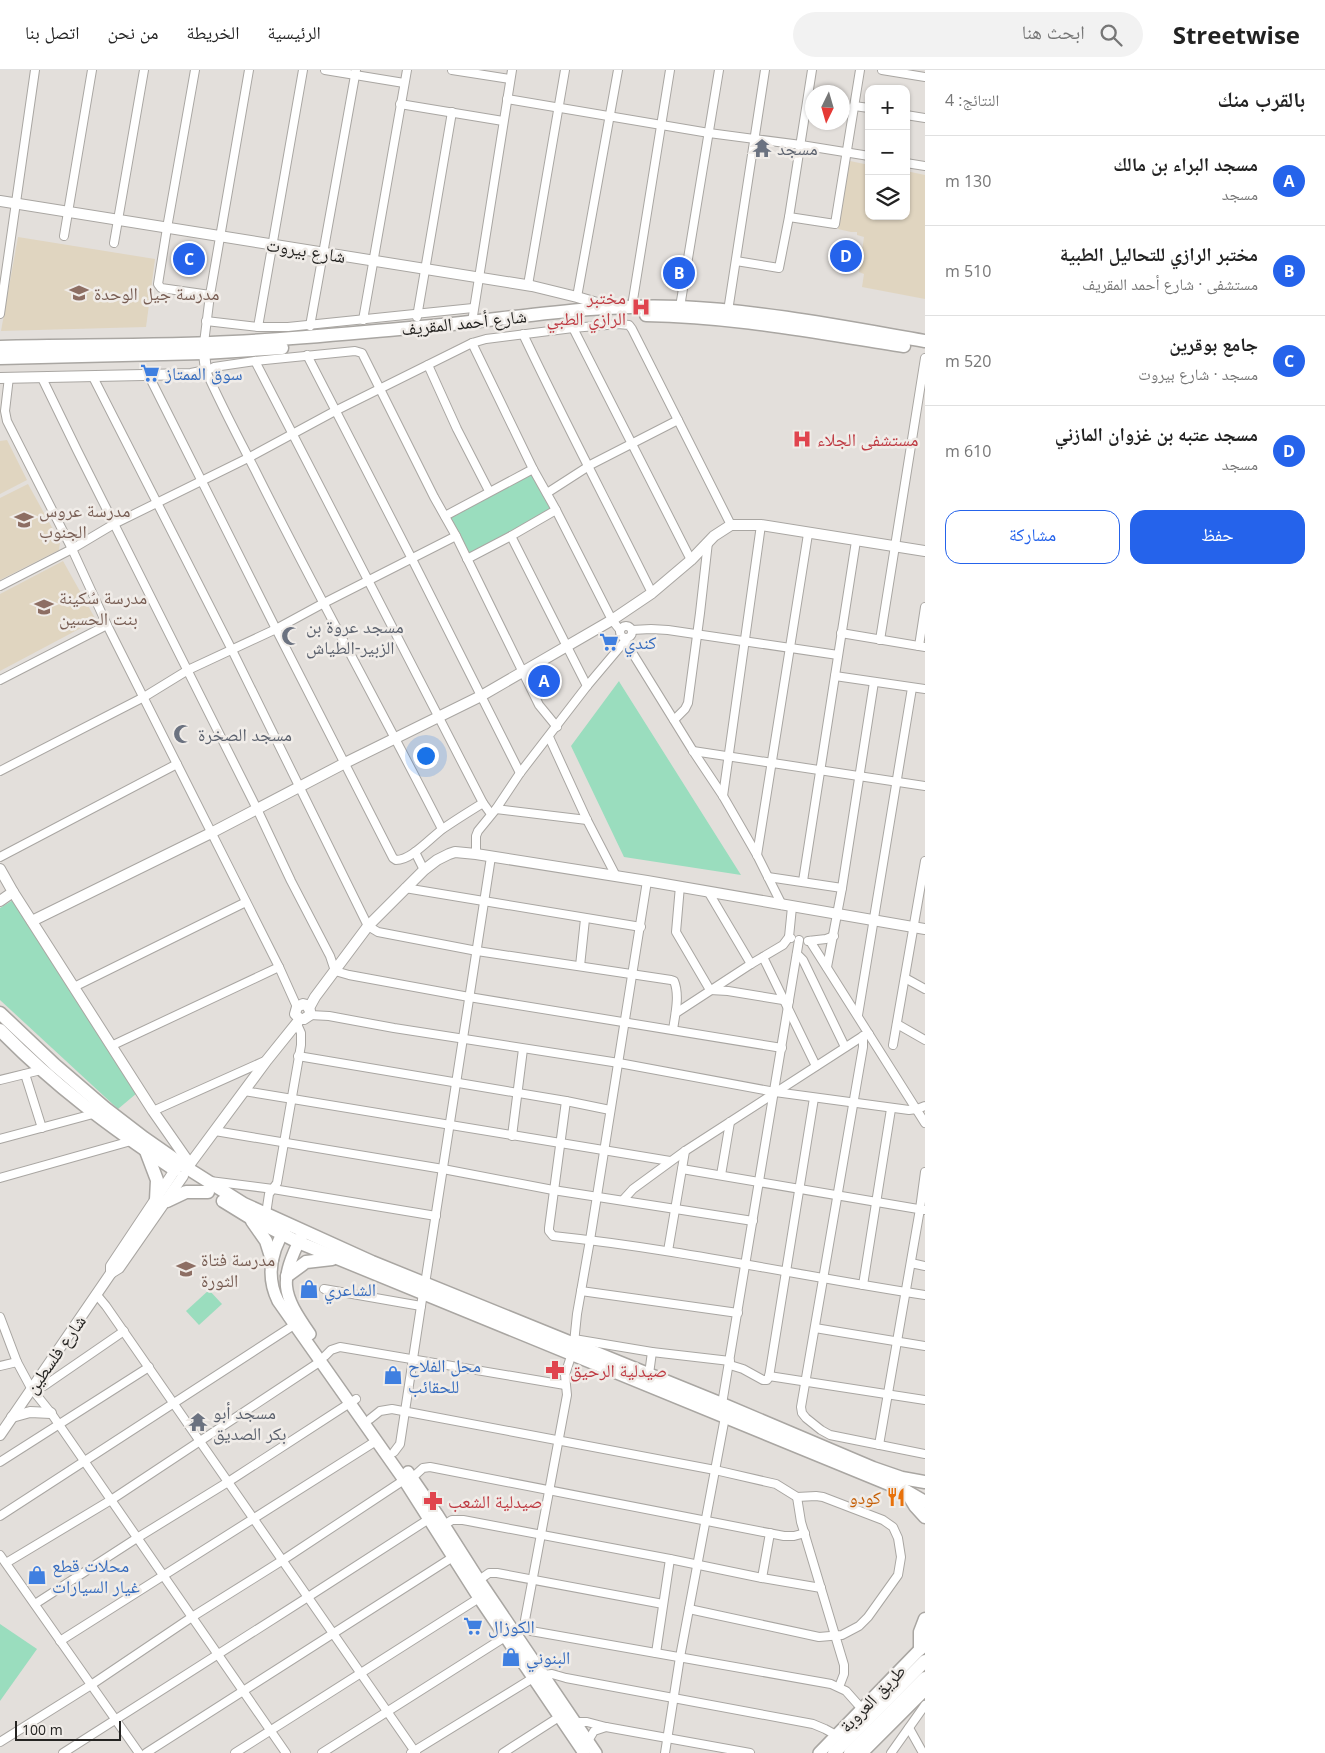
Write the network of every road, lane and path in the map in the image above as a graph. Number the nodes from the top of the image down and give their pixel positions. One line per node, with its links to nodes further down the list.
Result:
1 (35, 70): 42 (street)
2 (92, 70): 43 (street)
3 (144, 70): 45 (street)
4 (196, 70): 46 (street)
5 (249, 70): 48 (street)
6 (304, 70): 50 (street)
7 (325, 70): 19 (street)
8 (407, 70): 22 (street)
9 (457, 70): 21 (street)
10 (512, 70): 21 (street)
11 (564, 70): 26 (street)
12 (618, 70): 29 (street)
13 (670, 70): 33 (street)
14 (718, 70): 34 (street)
15 (765, 70): 35 (street)
16 (812, 70): 36 (street)
17 (860, 70): 25 (street)
18 (882, 70): 20 (street)
19 (356, 72): 22 (street); 51 (street)
20 (925, 77)
21 (510, 79): 23 (street)
22 (404, 83): 24 (street)
23 (507, 98): 26 (street); 32 (street)
24 (400, 104): 28 (street); 52 (street)
25 (854, 106): 27 (street); 37 (street)
26 (558, 107): 29 (street); 56 (street)
27 (865, 107)
28 (452, 112): 32 (street); 54 (street)
29 (610, 116): 33 (street); 58 (street)
30 (910, 116): 31 (street)
31 (925, 118)
32 (503, 121): 55 (street)
33 (661, 124): 34 (street); 60 (street)
34 (709, 133): 35 (street); 62 (street)
35 (754, 140): 36 (street); 53 (street)
36 (801, 145): 37 (street); 44 (street)
37 (847, 153): 38 (street); 44 (street)
38 (865, 155)
39 (910, 164): 40 (street)
40 (925, 166)
41 (0, 201): 42 (street, شارع بيروت)
42 (16, 204): 43 (street, شارع بيروت); 59 (street)
43 (68, 212): 45 (street, شارع بيروت); 47 (street)
44 (789, 217): 53 (street)
45 (118, 221): 46 (street, شارع بيروت); 49 (street)
46 (167, 228): 48 (street, شارع بيروت); 57 (street)
47 (64, 236)
48 (220, 236): 50 (street, شارع بيروت); 57 (street)
49 (114, 243)
50 (272, 245): 51 (street, شارع بيروت); 71 (street)
51 (322, 253): 52 (street, شارع بيروت); 70 (street)
52 (372, 261): 54 (street, شارع بيروت); 67 (street)
53 (736, 261): 64 (street)
54 (425, 269): 55 (street, شارع بيروت); 66 (street)
55 (478, 277): 56 (street, شارع بيروت); 63 (street)
56 (528, 285): 58 (street, شارع بيروت)
57 (210, 296): 68 (street)
58 (577, 296): 61 (street, شارع بيروت)
59 (1, 297): 65 (street)
60 (632, 306): 61 (main road, شارع أحمد المقريف); 62 (main road, شارع أحمد المقريف)
61 (610, 307): 69 (main road, شارع أحمد المقريف)
62 (680, 307): 64 (main road, شارع أحمد المقريف)
63 (473, 308): 66 (street); 69 (street)
64 (728, 311): 74 (main road, شارع أحمد المقريف)
65 (0, 314)
66 (417, 314): 67 (street); 72 (street)
67 (363, 320): 70 (street)
68 (206, 321): 71 (street); 79 (street)
69 (472, 322): 72 (main road, شارع أحمد المقريف)
70 (310, 326): 71 (street)
71 (258, 327)
72 (415, 328): 79 (main road, شارع أحمد المقريف)
73 (573, 328): 75 (street); 94 (street); 96 (street)
74 (841, 331): 76 (main road, شارع أحمد المقريف); 79 (main road, شارع أحمد المقريف); 80 (main road, شارع أحمد المقريف)
75 (523, 334): 77 (street); 98 (street)
76 (925, 341)
77 (472, 344): 85 (street); 99 (street)
78 (0, 347): 79 (main road, شارع أحمد المقريف)
79 (204, 348): 82 (main road, شارع أحمد المقريف); 86 (street)
80 (925, 349)
81 (307, 356): 84 (street); 91 (street); 93 (street)
82 (0, 358)
83 (925, 358): 92 (street)
84 (255, 361): 86 (street); 95 (street)
85 (428, 366): 91 (street); 101 (street)
86 (206, 371): 87 (street); 97 (street)
87 (149, 376): 88 (street); 100 (street)
88 (93, 377): 90 (street); 103 (street)
89 (4, 378): 90 (street); 115 (street)
90 (42, 378): 106 (street)
91 (380, 388): 93 (street); 105 (street)
92 (922, 400): 114 (street)
93 (335, 411): 95 (street); 117 (street)
94 (678, 420): 96 (street); 107 (street)
95 (293, 433): 97 (street); 120 (street)
96 (632, 443): 98 (street); 119 (street)
97 (248, 458): 100 (street); 123 (street)
98 (589, 466): 102 (street); 122 (street)
99 (533, 469): 101 (street); 102 (street)
100 (202, 481): 103 (street); 127 (street)
101 (489, 491): 105 (street)
102 (547, 493): 104 (street)
103 (158, 502): 106 (street); 138 (street)
104 (556, 510): 111 (street); 125 (street)
105 (445, 516): 110 (street)
106 (114, 524): 115 (street); 140 (street)
107 (731, 525): 108 (street); 113 (street)
108 (761, 526): 109 (street); 134 (street)
109 (808, 534): 112 (street); 136 (street)
110 (456, 536): 117 (street); 118 (street)
111 (511, 536): 118 (street); 135 (street)
112 (856, 541): 114 (street); 130 (street)
113 (708, 542): 119 (street); 131 (street)
114 (896, 546): 116 (street); 133 (street)
115 (72, 549): 121 (street); 126 (street)
116 (925, 551)
117 (412, 559): 120 (street); 148 (street)
118 (467, 559): 141 (street)
119 (691, 560): 122 (street)
120 (369, 581): 123 (street); 150 (street)
121 (0, 586)
122 (652, 593): 125 (street)
123 (322, 604): 127 (street); 154 (street)
124 (925, 607): 137 (street)
125 (612, 620): 128 (street); 135 (street)
126 (107, 626): 143 (street); 149 (street)
127 (276, 629): 138 (street); 157 (street)
128 (620, 630): 129 (street); 132 (street)
129 (632, 630): 131 (street); 132 (street)
130 (841, 633): 133 (street); 139 (street)
131 (697, 636): 134 (street); 151 (street)
132 (626, 639): 145 (street); 151 (street)
133 (880, 640): 137 (street)
134 (744, 642): 136 (street); 156 (street)
135 (568, 646): 141 (street); 145 (street)
136 (790, 647): 139 (street); 158 (street)
137 (922, 647)
138 (232, 650): 140 (street); 165 (street)
139 (838, 655): 142 (street)
140 (188, 670): 149 (street); 169 (street)
141 (523, 670): 148 (street); 152 (street)
142 (835, 676): 144 (street); 160 (street)
143 (0, 680)
144 (874, 682): 146 (street); 163 (street)
145 (587, 686): 152 (street)
146 (912, 688): 147 (street); 164 (street)
147 (925, 690)
148 (481, 696): 150 (street); 162 (street)
149 (144, 697): 159 (street); 161 (street)
150 (439, 717): 154 (street); 168 (street)
151 (674, 720): 155 (street)
152 (557, 726): 153 (street)
153 (549, 737): 162 (street); 171 (street)
154 (396, 738): 157 (street); 172 (street)
155 (693, 751): 156 (street); 167 (street)
156 (729, 757): 158 (street); 167 (street)
157 (345, 762): 165 (street); 174 (street)
158 (773, 763): 160 (street); 176 (street)
159 (177, 764): 173 (street); 177 (street)
160 (820, 770): 163 (street); 185 (street)
161 (0, 771)
162 (520, 773): 170 (street)
163 (859, 776): 164 (street); 188 (street)
164 (897, 782): 166 (street); 197 (street)
165 (300, 786): 169 (street); 199 (street)
166 (925, 786)
167 (723, 796): 176 (street)
168 (483, 803): 170 (street); 172 (street)
169 (257, 808): 173 (street); 214 (street)
170 (494, 811): 171 (street); 175 (street)
171 (587, 820): 182 (street)
172 (442, 829): 174 (street)
173 (211, 832): 192 (street); 198 (street)
174 (414, 852): 181 (street)
175 (476, 854): 178 (street, شارع فلسطين); 181 (street, شارع فلسطين)
176 (757, 856): 183 (street)
177 (0, 857)
178 (491, 857): 182 (street, شارع فلسطين); 193 (street)
179 (925, 861): 200 (street)
180 (0, 869): 189 (street)
181 (424, 870): 187 (street, شارع فلسطين)
182 (616, 876): 184 (street, شارع فلسطين)
183 (768, 877): 185 (street); 194 (street)
184 (647, 881): 186 (street, شارع فلسطين); 201 (street)
185 (803, 881): 188 (street)
186 (680, 886): 190 (street, شارع فلسطين); 219 (street)
187 (406, 888): 193 (street); 199 (street, شارع فلسطين)
188 (842, 888): 195 (street)
189 (13, 892): 191 (street); 198 (street)
190 (709, 892): 194 (street, شارع فلسطين); 210 (street)
191 (0, 901)
192 (246, 902): 212 (street); 217 (street)
193 (484, 902): 196 (street); 207 (street)
194 (787, 906): 195 (street, شارع فلسطين); 204 (street)
195 (837, 914): 197 (street, شارع فلسطين); 203 (street)
196 (584, 919): 201 (street); 211 (street)
197 (874, 920): 200 (street, شارع فلسطين); 225 (street)
198 (32, 921): 217 (street)
199 (368, 926): 207 (street); 214 (street, شارع فلسطين)
200 (914, 927): 202 (street, شارع فلسطين); 216 (street)
201 (641, 928): 215 (street)
202 (925, 929)
203 (834, 936): 206 (street); 213 (street)
204 (789, 937): 205 (street); 209 (street)
205 (799, 940): 206 (street); 208 (street)
206 (810, 942): 213 (street)
207 (477, 951): 211 (street); 220 (street)
208 (797, 954): 221 (street); 236 (street)
209 (763, 957): 210 (street); 221 (street)
210 (751, 964): 219 (street)
211 (580, 966): 215 (street)
212 (279, 967): 222 (street); 235 (street)
213 (828, 967): 225 (street)
214 (335, 971): 220 (street); 226 (street, شارع فلسطين)
215 (632, 974): 224 (street); 227 (street)
216 (905, 978): 218 (street); 228 (street)
217 (74, 986): 235 (street)
218 (925, 989)
219 (710, 990): 221 (street); 224 (street)
220 (470, 997): 227 (street); 232 (street)
221 (787, 1003): 237 (street); 242 (street)
222 (297, 1007): 226 (street)
223 (0, 1013): 275 (main road)
224 (676, 1013): 230 (street)
225 (858, 1015): 231 (street)
226 (304, 1016): 232 (street); 239 (street); 240 (street, شارع فلسطين)
227 (624, 1022): 230 (street); 241 (street)
228 (897, 1024): 233 (street); 234 (street)
229 (0, 1030): 243 (main road)
230 (673, 1030): 237 (street)
231 (866, 1035): 236 (street); 253 (street); 256 (street)
232 (463, 1039): 238 (street); 246 (street)
233 (925, 1040)
234 (893, 1045)
235 (111, 1046): 258 (street)
236 (846, 1047): 242 (street)
237 (782, 1048): 248 (street)
238 (523, 1049): 241 (street); 249 (street)
239 (298, 1056): 246 (street); 251 (street)
240 (267, 1060): 247 (street, شارع فلسطين); 258 (street)
241 (618, 1063): 248 (street); 257 (street)
242 (816, 1066): 248 (street)
243 (41, 1070): 244 (street); 259 (main road)
244 (26, 1074): 245 (street); 263 (street)
245 (0, 1080)
246 (456, 1082): 249 (street); 262 (street)
247 (244, 1091): 251 (street); 264 (street, شارع فلسطين)
248 (775, 1092): 250 (street); 260 (street); 280 (street)
249 (519, 1093): 252 (street); 265 (street)
250 (814, 1098): 253 (street); 283 (street)
251 (292, 1099): 262 (street); 268 (street)
252 (566, 1101): 257 (street); 269 (street)
253 (854, 1103): 255 (street); 285 (street)
254 (925, 1106): 256 (street)
255 (891, 1109): 256 (street); 289 (street)
256 (917, 1109): 261 (street)
257 (610, 1110): 272 (street)
258 (153, 1111): 275 (street)
259 (93, 1114): 263 (street); 267 (main road)
260 (730, 1122): 271 (street); 278 (street)
261 (925, 1123)
262 (450, 1125): 265 (street); 276 (street)
263 (42, 1128): 266 (street)
264 (215, 1131): 268 (street); 275 (street, شارع فلسطين)
265 (512, 1136): 269 (street)
266 (0, 1139)
267 (131, 1141): 270 (main road); 279 (street)
268 (284, 1144): 276 (street); 282 (street)
269 (561, 1144): 272 (street); 284 (street)
270 (146, 1151): 275 (main road); 287 (main road)
271 (685, 1151): 273 (street); 274 (street)
272 (604, 1152): 273 (street); 286 (street)
273 (670, 1161): 288 (street)
274 (682, 1169): 278 (street); 290 (street)
275 (184, 1170): 281 (main road); 287 (street, شارع فلسطين)
276 (443, 1170): 284 (street); 293 (street)
277 (925, 1172): 291 (street)
278 (721, 1175): 280 (street)
279 (0, 1178)
280 (759, 1182): 283 (street); 295 (street)
281 (206, 1186): 282 (street); 287 (main road); 292 (main road); 294 (main road)
282 (273, 1189): 292 (street); 293 (street)
283 (800, 1189): 285 (street); 305 (street)
284 (553, 1190): 286 (street); 298 (street)
285 (838, 1195): 289 (street); 307 (street)
286 (597, 1197): 288 (street); 298 (street)
287 (162, 1200): 313 (street, شارع فلسطين)
288 (623, 1200): 290 (street)
289 (877, 1202): 291 (street); 308 (street)
290 (675, 1208): 295 (street); 299 (street)
291 (923, 1209): 302 (street)
292 (266, 1214): 296 (main road)
293 (436, 1216): 309 (street)
294 (249, 1217): 296 (main road); 301 (main road)
295 (753, 1221): 303 (street)
296 (285, 1230): 297 (main road); 301 (main road)
297 (300, 1237): 300 (main road); 306 (main road); 309 (main road)
298 (590, 1240): 299 (street); 311 (street)
299 (668, 1251): 303 (street)
300 (337, 1259): 306 (main road); 309 (main road)
301 (272, 1260): 318 (main road)
302 (911, 1263): 304 (street); 312 (street)
303 (745, 1265): 305 (street); 316 (street)
304 (925, 1266)
305 (786, 1273): 307 (street); 332 (street)
306 (287, 1276): 325 (main road)
307 (824, 1279): 308 (street); 319 (street)
308 (863, 1286): 312 (street)
309 (424, 1288): 315 (street); 322 (main road)
310 (324, 1289): 315 (street)
311 (581, 1292): 316 (street); 322 (street)
312 (906, 1292): 314 (street); 321 (street)
313 (96, 1294): 320 (street); 336 (street, شارع فلسطين)
314 (925, 1295)
315 (421, 1306): 326 (street)
316 (738, 1313): 328 (street)
317 (0, 1317): 327 (street)
318 (294, 1325): 325 (main road); 340 (street)
319 (815, 1328): 321 (street); 333 (street)
320 (124, 1332): 330 (street); 335 (street)
321 (897, 1342): 323 (street); 337 (street)
322 (573, 1345): 324 (street); 331 (main road); 334 (street); 345 (main road)
323 (925, 1346)
324 (652, 1352): 328 (street); 331 (street)
325 (323, 1359): 326 (street); 339 (main road); 351 (street)
326 (413, 1360): 334 (street); 342 (street)
327 (17, 1362): 329 (street); 336 (street)
328 (730, 1363): 332 (street); 341 (street)
329 (0, 1366)
330 (149, 1367): 340 (street); 347 (street)
331 (649, 1374): 341 (main road)
332 (769, 1376): 333 (street)
333 (805, 1381): 337 (street); 352 (street)
334 (565, 1385): 350 (street)
335 (44, 1386)
336 (31, 1388): 343 (street); 344 (street, شارع فلسطين)
337 (888, 1394): 338 (street); 352 (street)
338 (925, 1400)
339 (353, 1401): 346 (main road); 349 (main road); 359 (street)
340 (173, 1403): 351 (street); 355 (street)
341 (722, 1404): 360 (main road)
342 (405, 1411): 346 (street); 350 (street); 353 (street)
343 (51, 1413): 344 (street); 347 (street)
344 (12, 1417): 348 (street, شارع فلسطين)
345 (725, 1417): 357 (street); 362 (main road)
346 (370, 1419): 353 (main road)
347 (59, 1424): 355 (street); 356 (street)
348 (0, 1435)
349 (376, 1441): 358 (main road); 369 (street)
350 (558, 1441): 357 (street); 361 (street)
351 (200, 1442): 359 (street); 364 (street)
352 (879, 1445): 354 (street)
353 (394, 1452): 358 (main road)
354 (925, 1454)
355 (84, 1461): 364 (street); 366 (street)
356 (0, 1462)
357 (715, 1470): 363 (street); 370 (street)
358 (408, 1479): 361 (street); 367 (main road); 379 (street)
359 (228, 1482): 369 (street); 375 (street)
360 (925, 1482)
361 (549, 1490): 370 (street); 374 (street)
362 (906, 1491): 365 (main road); 368 (main road)
363 (797, 1497): 372 (street); 395 (street)
364 (111, 1500): 375 (street); 380 (street)
365 (925, 1502)
366 (0, 1516)
367 (433, 1516): 371 (main road); 377 (main road); 387 (street)
368 (925, 1518)
369 (254, 1519): 379 (street); 382 (street)
370 (706, 1520): 373 (street); 381 (street)
371 (444, 1525): 374 (street); 384 (main road)
372 (805, 1532): 373 (street); 386 (street)
373 (770, 1533): 383 (street)
374 (541, 1534): 378 (street); 385 (street)
375 (137, 1538): 382 (street); 389 (street)
376 (0, 1555): 380 (street)
377 (453, 1557): 388 (main road); 394 (street)
378 (670, 1559): 381 (street); 390 (street)
379 (282, 1560): 387 (street); 392 (street)
380 (6, 1563): 389 (street)
381 (698, 1565): 383 (street); 391 (street)
382 (163, 1575): 392 (street); 397 (street)
383 (762, 1578): 386 (street)
384 (479, 1580): 385 (street); 405 (main road)
385 (532, 1580): 390 (street); 399 (street)
386 (821, 1588): 395 (street)
387 (308, 1598): 394 (street); 400 (street)
388 (479, 1598): 396 (main road); 403 (street)
389 (34, 1604): 397 (street)
390 (663, 1604): 399 (street)
391 (689, 1609): 395 (street); 401 (street)
392 (192, 1618): 400 (street); 406 (street)
393 (925, 1619): 398 (main road)
394 (333, 1633): 403 (street); 409 (street)
395 (836, 1636): 407 (street)
396 (505, 1637): 405 (main road); 413 (street)
397 (60, 1641): 406 (street)
398 (922, 1647): 412 (main road, طريق العروبة)
399 (656, 1653): 401 (street)
400 (217, 1654): 409 (street); 415 (street)
401 (680, 1657): 407 (street); 410 (street)
402 (925, 1661): 437 (main road, طريق العروبة)
403 (360, 1673): 413 (street); 419 (street)
404 (925, 1678): 438 (main road, طريق العروبة)
405 (541, 1679): 410 (street); 414 (main road); 416 (main road); 424 (street)
406 (91, 1685): 415 (street); 423 (street)
407 (839, 1687): 412 (street)
408 (925, 1690): 439 (main road, طريق العروبة)
409 (243, 1692): 419 (street); 427 (street)
410 (674, 1698): 420 (street); 421 (street)
411 (925, 1705): 418 (street)
412 (862, 1709): 420 (main road, طريق العروبة)
413 (387, 1712): 424 (street); 430 (street)
414 (560, 1717): 431 (street); 432 (main road)
415 (115, 1720): 425 (street); 426 (street)
416 (574, 1722): 417 (street); 422 (main road)
417 (606, 1727): 421 (street); 422 (street)
418 (909, 1728): 440 (street); 441 (street)
419 (270, 1730): 428 (street); 429 (street)
420 (836, 1736): 436 (main road, طريق العروبة)
421 (668, 1738): 434 (street); 435 (street)
422 (588, 1741): 433 (main road)
423 (0, 1742)
424 (414, 1752)
425 (63, 1753)
426 (139, 1753)
427 (146, 1753)
428 (235, 1753)
429 (286, 1753)
430 (322, 1753)
431 (503, 1753)
432 (584, 1753)
433 (595, 1753)
434 (665, 1753)
435 (750, 1753)
436 (819, 1753)
437 (834, 1753)
438 (850, 1753)
439 (862, 1753)
440 (891, 1753)
441 (923, 1753)

